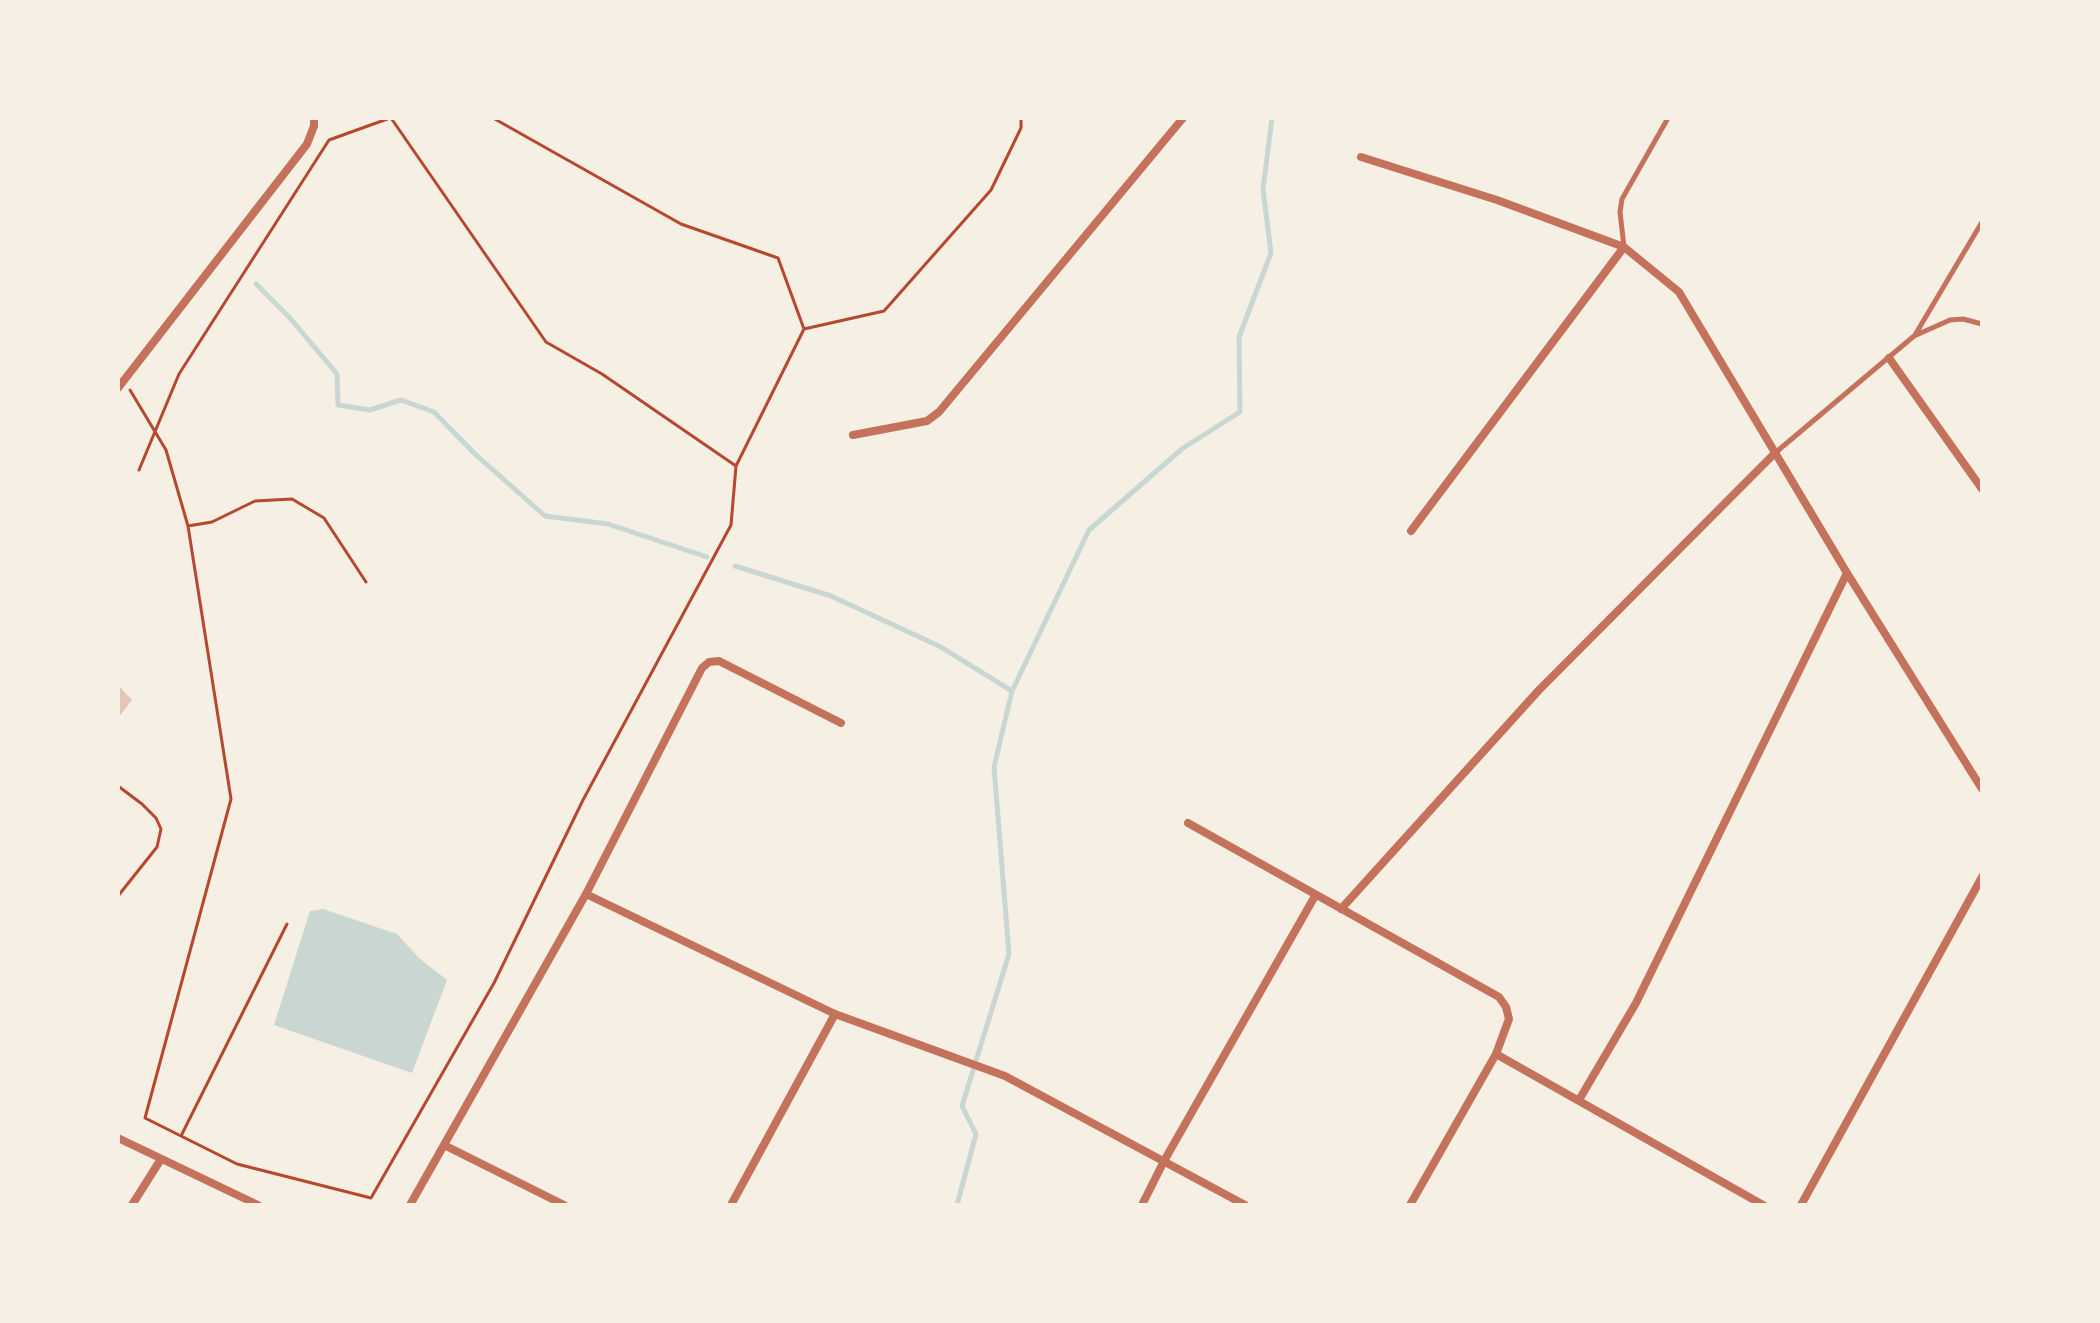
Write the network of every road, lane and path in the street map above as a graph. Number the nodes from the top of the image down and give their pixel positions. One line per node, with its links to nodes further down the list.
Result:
1 (391, 118): 18 (path); 21 (path)
2 (493, 118): 12 (path)
3 (1021, 118): 12 (path)
4 (1183, 118): 19 (street)
5 (1668, 118): 10 (lane)
6 (314, 122): 16 (street)
7 (1361, 157): 10 (street)
8 (1982, 222): 9 (lane)
9 (1980, 229): 13 (lane)
10 (1624, 247): 20 (street); 25 (street)
11 (1982, 324): 13 (lane)
12 (804, 329): 21 (path)
13 (1914, 336): 14 (lane)
14 (1889, 358): 20 (lane); 23 (street)
15 (118, 371): 16 (street)
16 (125, 379): 17 (street); 18 (path)
17 (118, 388)
18 (154, 432): 22 (path); 24 (path)
19 (853, 435)
20 (1775, 453): 26 (street); 36 (street)
21 (736, 466): 41 (path)
22 (139, 470)
23 (1982, 489)
24 (188, 526): 27 (path); 41 (path)
25 (1411, 531)
26 (1847, 573): 30 (street); 40 (street)
27 (366, 582)
28 (841, 723): 33 (street)
29 (118, 786): 34 (path)
30 (1982, 789)
31 (1188, 823): 35 (street)
32 (1982, 877): 55 (street)
33 (586, 894): 38 (street); 43 (street)
34 (118, 896)
35 (1315, 896): 36 (street); 45 (street)
36 (1341, 909): 39 (street)
37 (287, 924): 41 (path)
38 (835, 1014): 45 (street); 50 (street)
39 (1496, 1054): 40 (street); 53 (street)
40 (1579, 1100): 54 (street)
41 (181, 1136)
42 (118, 1138): 44 (street)
43 (444, 1145): 48 (street); 49 (street)
44 (161, 1159): 46 (street); 47 (street)
45 (1164, 1161): 51 (street); 52 (street)
46 (132, 1205)
47 (258, 1205)
48 (410, 1205)
49 (564, 1205)
50 (731, 1205)
51 (1142, 1205)
52 (1245, 1205)
53 (1410, 1205)
54 (1763, 1205)
55 (1801, 1205)

